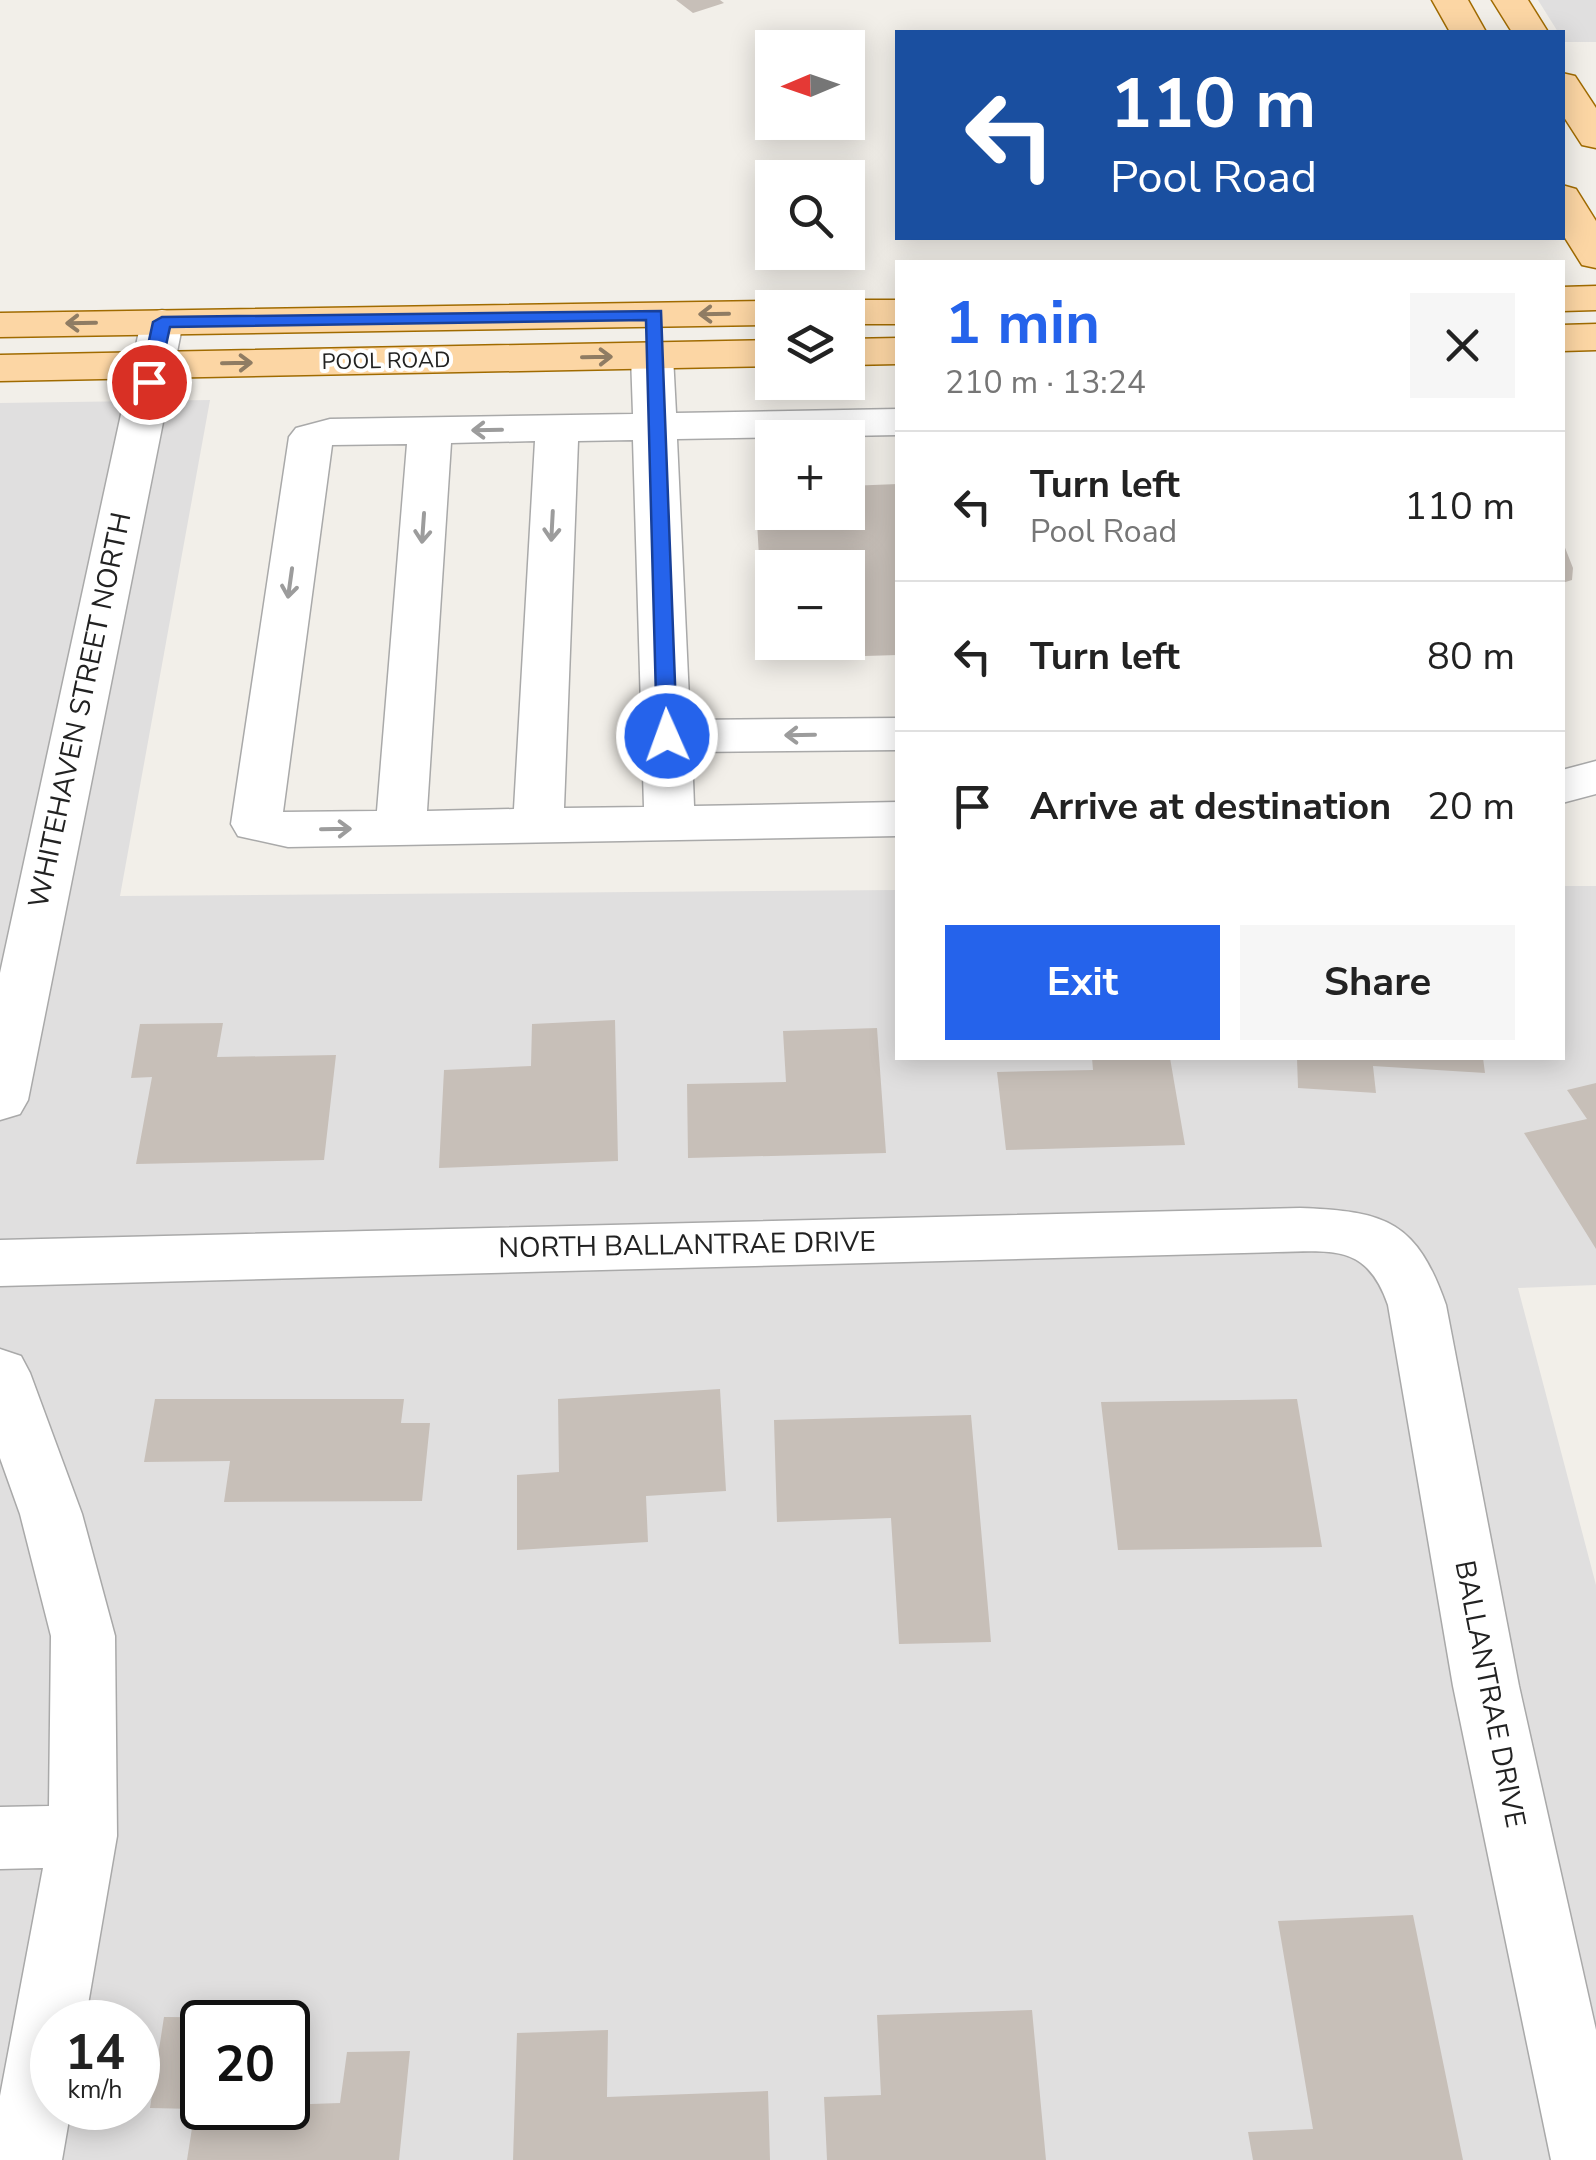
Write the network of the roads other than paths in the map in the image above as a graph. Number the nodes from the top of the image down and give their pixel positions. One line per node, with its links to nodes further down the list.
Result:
1 (1450, 0): 3 (main road)
2 (1510, 0): 4 (main road)
3 (1467, 30)
4 (1529, 30)
5 (1565, 89): 6 (main road)
6 (1596, 137)
7 (1565, 203): 8 (main road)
8 (1596, 256)
9 (1596, 298): 10 (main road)
10 (1565, 299)
11 (865, 312): 12 (main road)
12 (895, 312)
13 (755, 316): 15 (main road, POOL ROAD, one-way to 15)
14 (0, 325): 18 (main road, POOL ROAD, one-way to 14)
15 (653, 335): 18 (main road, POOL ROAD); 19 (main road, POOL ROAD); 24 (street)
16 (1596, 337): 17 (main road)
17 (1565, 338)
18 (158, 343): 22 (main road, POOL ROAD); 35 (street, WHITEHAVEN STREET NORTH)
19 (755, 350)
20 (895, 351): 21 (main road)
21 (865, 352)
22 (0, 368)
23 (895, 422): 24 (street)
24 (655, 427): 25 (street); 28 (street)
25 (557, 428): 26 (street, one-way to 26); 33 (street, one-way to 33)
26 (430, 431): 34 (street, one-way to 34); 34 (street, one-way to 34)
27 (895, 734): 28 (street, one-way to 28)
28 (667, 736): 32 (street)
29 (1596, 777): 30 (street)
30 (1565, 786)
31 (895, 818): 32 (street)
32 (670, 824): 33 (street)
33 (538, 826): 34 (street)
34 (401, 828)
35 (0, 1100)
36 (1373, 1244): 37 (street, NORTH BALLANTRAE DRIVE); 42 (street, BALLANTRAE DRIVE)
37 (0, 1263)
38 (0, 1373): 39 (street)
39 (83, 1836): 40 (street); 41 (street)
40 (0, 1838)
41 (25, 2160)
42 (1588, 2160)

